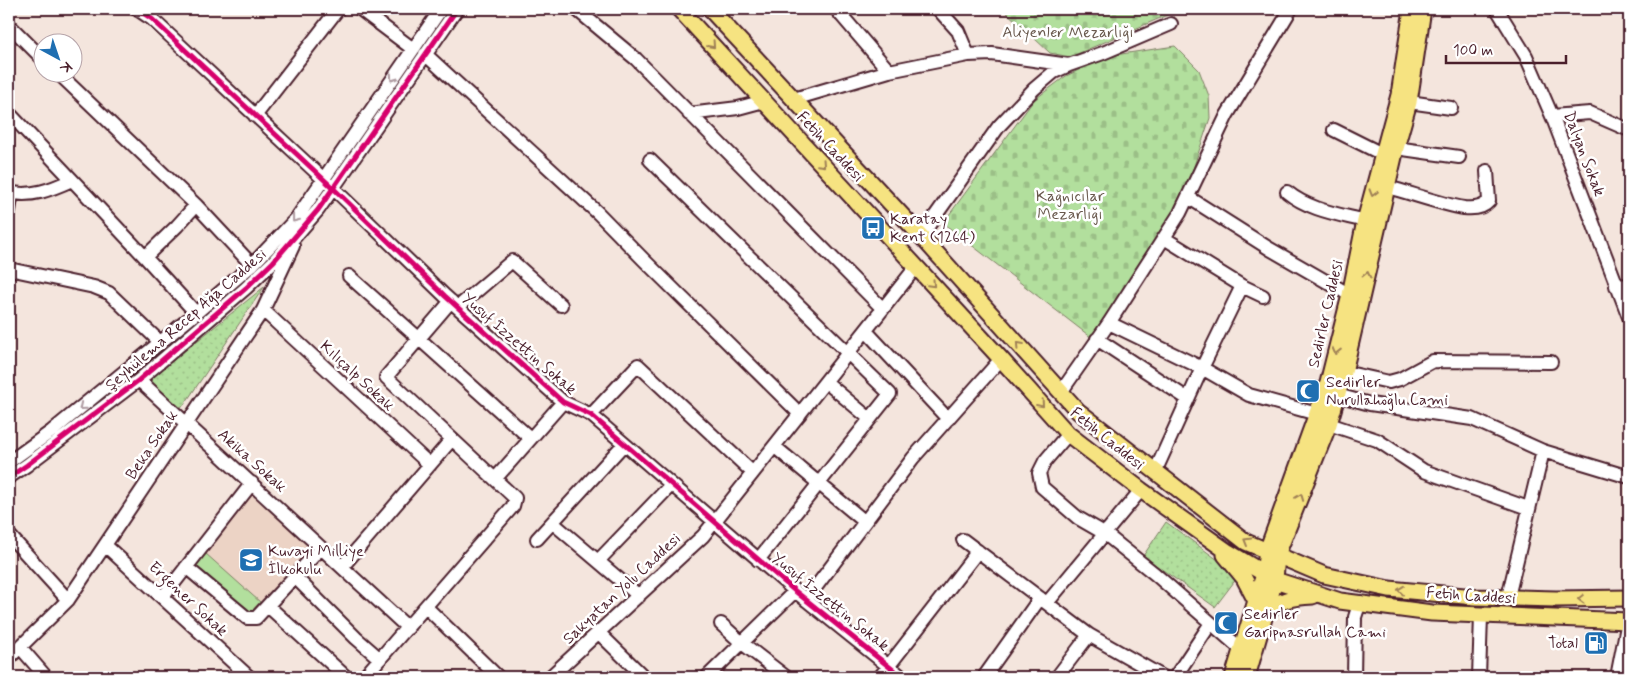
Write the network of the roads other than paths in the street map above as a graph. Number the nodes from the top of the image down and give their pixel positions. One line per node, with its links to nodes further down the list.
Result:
1 (138, 9): 29 (street, Yusuf İzzettin Sokak)
2 (338, 9): 29 (street)
3 (360, 9): 18 (street)
4 (441, 9): 18 (street, Şeyhülema Recep Ağa Caddesi)
5 (457, 9): 18 (street, Şeyhülema Recep Ağa Caddesi)
6 (576, 9): 28 (street)
7 (679, 9): 24 (main road, Fetih Caddesi, one-way to 24)
8 (710, 9): 23 (main road, Fetih Caddesi)
9 (836, 9): 21 (street)
10 (938, 9): 19 (street)
11 (1291, 9): 43 (street)
12 (1412, 9): 33 (main road, Sedirler Caddesi)
13 (1423, 9): 25 (main road, Sedirler Caddesi)
14 (1496, 9): 30 (street, Dalyan Sokak)
15 (1171, 24): 20 (street)
16 (9, 25): 17 (street)
17 (32, 48)
18 (419, 51): 37 (street, Şeyhülema Recep Ağa Caddesi, one-way to 37); 40 (street, Şeyhülema Recep Ağa Caddesi); 81 (street)
19 (968, 55): 20 (street); 21 (street)
20 (1069, 65): 48 (street)
21 (889, 71): 23 (street)
22 (67, 82): 44 (street)
23 (794, 99): 48 (main road, Fetih Caddesi)
24 (764, 101): 28 (street); 52 (main road, Fetih Caddesi, one-way to 52)
25 (1409, 102): 26 (street); 33 (main road, Sedirler Caddesi)
26 (1451, 108)
27 (9, 113): 38 (street)
28 (689, 114): 61 (street)
29 (255, 116): 37 (street, Yusuf İzzettin Sokak)
30 (1552, 116): 32 (street); 56 (street, Dalyan Sokak)
31 (1334, 130): 33 (street)
32 (1629, 130)
33 (1390, 152): 34 (street); 39 (main road, Sedirler Caddesi); 46 (main road, Sedirler Caddesi, one-way to 46)
34 (1459, 157)
35 (650, 160): 70 (street)
36 (1487, 171): 39 (street)
37 (323, 179): 40 (street, Yusuf İzzettin Sokak); 51 (street, Şeyhülema Recep Ağa Caddesi, one-way to 51)
38 (72, 180): 42 (street); 50 (street)
39 (1387, 187): 58 (main road, Sedirler Caddesi, one-way to 39)
40 (333, 188): 47 (street, Şeyhülema Recep Ağa Caddesi); 59 (street, Yusuf İzzettin Sokak)
41 (1287, 192): 46 (street)
42 (10, 193): 45 (street)
43 (1188, 197): 49 (street); 58 (street)
44 (196, 205): 50 (street); 51 (street)
45 (9, 212)
46 (1365, 221): 58 (main road, Sedirler Caddesi)
47 (300, 233): 62 (street, Beka Sokak); 75 (street, Şeyhülema Recep Ağa Caddesi)
48 (921, 236): 77 (main road, Fetih Caddesi, one-way to 48)
49 (1164, 238): 55 (street); 65 (street)
50 (145, 257): 63 (street)
51 (252, 265): 63 (street, Şeyhülema Recep Ağa Caddesi)
52 (916, 267): 61 (street, Sakyatan Yolu Caddesi); 71 (main road, Fetih Caddesi, one-way to 71)
53 (9, 269): 69 (street)
54 (349, 276): 67 (street)
55 (1242, 286): 57 (street); 73 (street)
56 (1623, 286): 64 (street, Dalyan Sokak)
57 (1263, 296)
58 (1356, 296): 74 (main road, Sedirler Caddesi); 82 (main road, Sedirler Caddesi, one-way to 82)
59 (454, 304): 60 (street); 67 (street); 80 (street, Yusuf İzzettin Sokak)
60 (561, 305)
61 (883, 309): 66 (street, Sakyatan Yolu Caddesi)
62 (263, 310): 86 (street, Beka Sokak); 95 (street, Kılıçalp Sokak)
63 (196, 314): 69 (street, Şeyhülema Recep Ağa Caddesi)
64 (1629, 317)
65 (1108, 323): 68 (street); 73 (street)
66 (866, 331): 70 (street, Sakyatan Yolu Caddesi); 85 (street)
67 (419, 338): 89 (street); 90 (street)
68 (1098, 339): 77 (street); 79 (street)
69 (161, 343): 94 (street, Şeyhülema Recep Ağa Caddesi, one-way to 94)
70 (848, 353): 76 (street, Sakyatan Yolu Caddesi); 84 (street)
71 (1001, 359): 85 (street); 88 (main road, Fetih Caddesi, one-way to 88)
72 (1551, 362): 74 (street)
73 (1202, 368): 79 (street); 82 (street)
74 (1344, 372): 78 (main road, Sedirler Caddesi)
75 (139, 380): 86 (street, Akika Sokak); 98 (street, Şeyhülema Recep Ağa Caddesi)
76 (826, 382): 81 (street, Sakyatan Yolu Caddesi); 84 (street)
77 (1061, 392): 96 (main road, Fetih Caddesi)
78 (1337, 395): 87 (main road, Sedirler Caddesi); 93 (street)
79 (1188, 399): 96 (street)
80 (563, 402): 83 (street, Yusuf İzzettin Sokak); 89 (street)
81 (800, 414): 92 (street, Sakyatan Yolu Caddesi)
82 (1317, 414): 117 (main road, Sedirler Caddesi)
83 (591, 415): 91 (street, Yusuf İzzettin Sokak); 97 (street)
84 (870, 419): 102 (street)
85 (948, 419): 106 (street)
86 (186, 423): 101 (street, Akika Sokak); 114 (street, Beka Sokak)
87 (1329, 424): 105 (street); 117 (main road, Sedirler Caddesi, one-way to 87)
88 (1068, 434): 104 (main road, Fetih Caddesi); 109 (street)
89 (530, 438): 100 (street)
90 (452, 440): 95 (street); 100 (street)
91 (624, 444): 103 (street, Yusuf İzzettin Sokak); 107 (street)
92 (775, 447): 97 (street, Sakyatan Yolu Caddesi); 102 (street)
93 (1543, 451): 99 (street); 105 (street)
94 (12, 457)
95 (430, 466): 120 (street)
96 (1155, 472): 117 (main road, Fetih Caddesi, one-way to 96)
97 (753, 473): 108 (street, Sakyatan Yolu Caddesi)
98 (9, 477)
99 (1629, 477)
100 (494, 479): 137 (street)
101 (252, 483): 115 (street, Akika Sokak); 121 (street)
102 (819, 484): 106 (street); 118 (street)
103 (671, 485): 108 (street, Yusuf İzzettin Sokak); 119 (street)
104 (1141, 490): 109 (street); 113 (main road, Fetih Caddesi)
105 (1528, 508): 128 (street)
106 (864, 521): 132 (street)
107 (553, 523): 111 (street); 119 (street)
108 (714, 523): 118 (street, Yusuf İzzettin Sokak); 125 (street, Sakyatan Yolu Caddesi)
109 (1104, 533): 133 (street); 142 (street)
110 (9, 535): 131 (street)
111 (537, 539)
112 (963, 540): 116 (street)
113 (1216, 544): 123 (main road, Fetih Caddesi); 134 (main road)
114 (105, 545): 127 (street, Ergener Sokak); 131 (street, Beka Sokak)
115 (321, 548): 120 (street, Akika Sokak); 122 (street)
116 (978, 551): 133 (street); 152 (street)
117 (1272, 553): 123 (main road, Sedirler Caddesi); 128 (main road, Fetih Caddesi, one-way to 117)
118 (758, 560): 124 (street, Yusuf İzzettin Sokak)
119 (598, 561): 125 (street)
120 (342, 566): 144 (street, Akika Sokak)
121 (186, 567): 127 (street); 136 (street)
122 (295, 577): 136 (street); 151 (street)
123 (1270, 577): 126 (main road, Fetih Caddesi); 134 (main road, Sedirler Caddesi); 139 (main road, Sedirler Caddesi)
124 (795, 591): 132 (street, Yusuf İzzettin Sokak); 147 (street)
125 (639, 596): 145 (street, Sakyatan Yolu Caddesi)
126 (1323, 596): 135 (main road, Fetih Caddesi); 139 (main road)
127 (163, 597): 155 (street, Ergener Sokak)
128 (1508, 597): 130 (main road, Fetih Caddesi)
129 (1629, 598): 130 (main road, Fetih Caddesi, one-way to 130)
130 (1556, 599): 140 (main road)
131 (68, 600): 148 (street, Beka Sokak)
132 (806, 600): 152 (street, Yusuf İzzettin Sokak)
133 (1044, 600): 146 (street); 164 (street)
134 (1256, 601): 149 (main road, Sedirler Caddesi)
135 (1360, 602): 138 (main road, Fetih Caddesi); 170 (street)
136 (268, 606): 156 (street)
137 (426, 607): 144 (street); 158 (street)
138 (1481, 616): 140 (main road, Fetih Caddesi); 171 (street)
139 (1265, 617): 169 (main road, Sedirler Caddesi)
140 (1555, 618): 141 (main road, Fetih Caddesi)
141 (1629, 621): 172 (street)
142 (1211, 623): 149 (street); 167 (street)
143 (721, 624): 147 (street)
144 (408, 628): 151 (street)
145 (598, 632): 153 (street, Sakyatan Yolu Caddesi); 159 (street)
146 (1089, 635): 165 (street); 166 (street)
147 (742, 643): 160 (street); 161 (street)
148 (20, 647): 150 (street, Beka Sokak); 154 (street)
149 (1242, 650): 168 (main road, Sedirler Caddesi)
150 (9, 658)
151 (380, 659): 157 (street)
152 (889, 666): 162 (street); 163 (street, Yusuf İzzettin Sokak)
153 (556, 675)
154 (46, 677)
155 (249, 677)
156 (346, 677)
157 (366, 677)
158 (498, 677)
159 (644, 677)
160 (707, 677)
161 (786, 677)
162 (880, 677)
163 (902, 677)
164 (984, 677)
165 (1057, 677)
166 (1163, 677)
167 (1174, 677)
168 (1233, 677)
169 (1247, 677)
170 (1354, 677)
171 (1479, 677)
172 (1617, 677)

